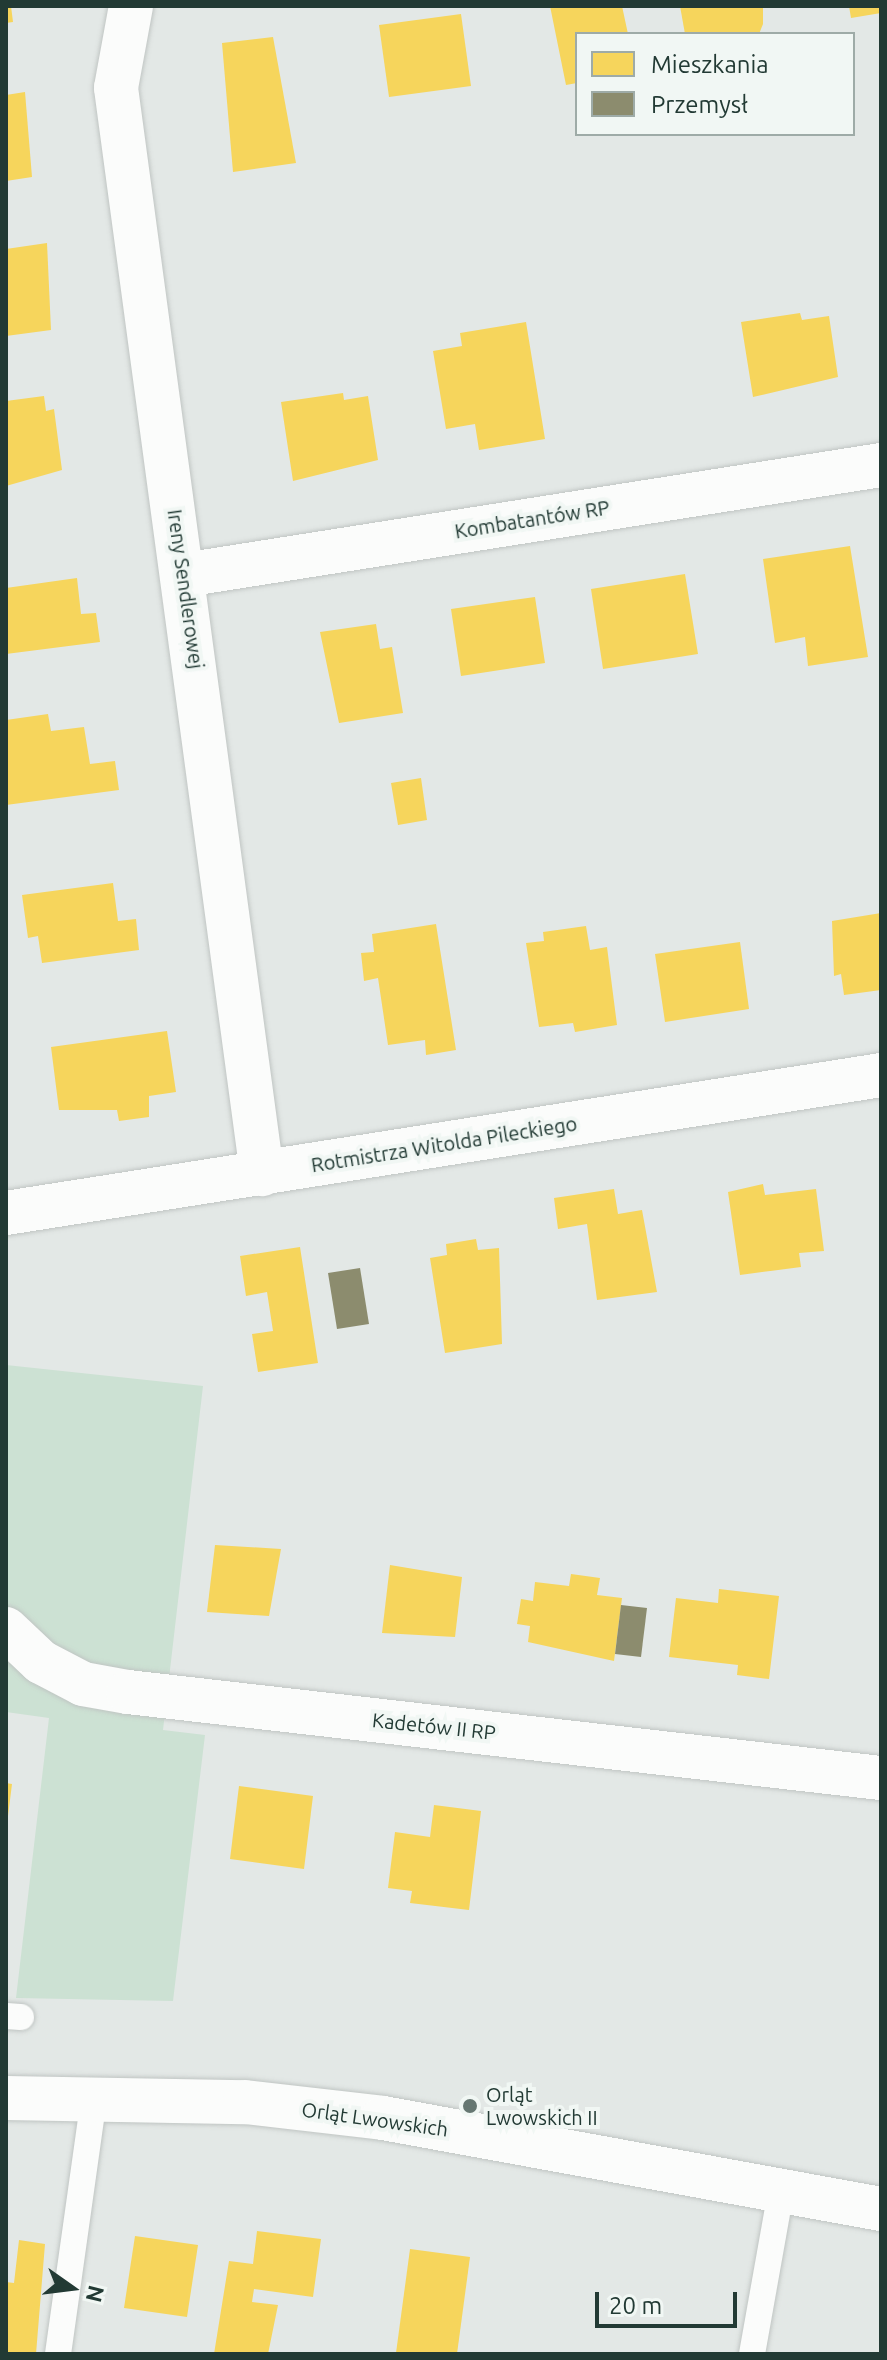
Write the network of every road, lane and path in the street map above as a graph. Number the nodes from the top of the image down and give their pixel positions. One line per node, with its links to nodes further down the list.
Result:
1 (131, 6): 3 (street, Ireny Sendlerowej)
2 (881, 465): 3 (street, Kombatantów RP)
3 (184, 575): 5 (street, Ireny Sendlerowej)
4 (881, 1075): 5 (street, Rotmistrza Witolda Pileckiego)
5 (262, 1174): 6 (street, Rotmistrza Witolda Pileckiego)
6 (6, 1213)
7 (6, 1629): 8 (street, Kadetów II RP)
8 (881, 1778)
9 (6, 2098): 10 (street, Orląt Lwowskich)
10 (94, 2099): 11 (street, Orląt Lwowskich); 13 (lane)
11 (781, 2192): 12 (street, Orląt Lwowskich); 14 (lane)
12 (881, 2209)
13 (58, 2354)
14 (752, 2354)

